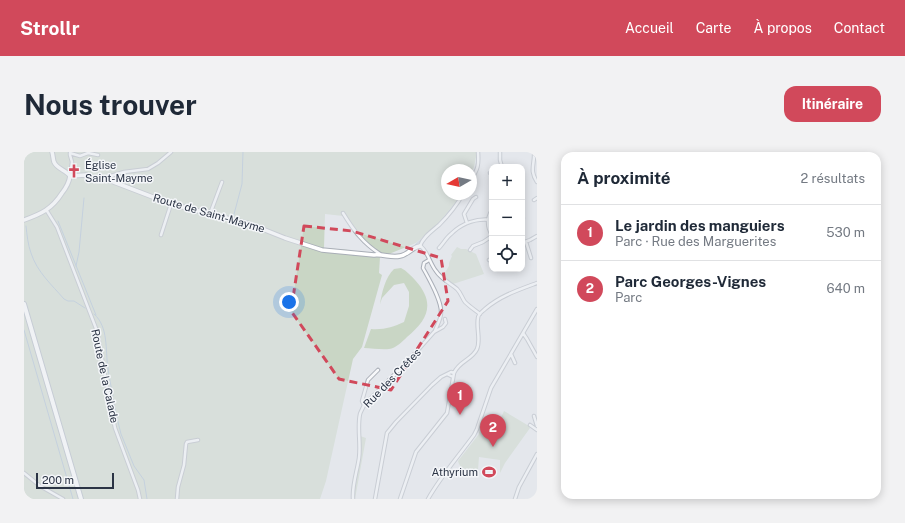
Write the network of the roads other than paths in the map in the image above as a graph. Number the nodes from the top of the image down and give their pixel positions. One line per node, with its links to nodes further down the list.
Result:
1 (52, 152): 9 (street)
2 (171, 152): 10 (street)
3 (478, 152): 8 (street)
4 (500, 152): 7 (street)
5 (534, 152): 12 (street)
6 (98, 155): 9 (street)
7 (501, 164)
8 (477, 170)
9 (70, 176): 10 (street, Route de Saint-Mayme); 16 (street)
10 (100, 179): 15 (street, Route de Saint-Mayme)
11 (222, 182): 18 (street)
12 (537, 182)
13 (458, 200): 27 (street)
14 (472, 200): 21 (street)
15 (171, 204): 18 (street, Route de Saint-Mayme); 23 (street)
16 (46, 211): 19 (street); 56 (street, Route de la Calade)
17 (343, 213): 30 (street)
18 (210, 214): 30 (street, Route de Saint-Mayme)
19 (24, 220)
20 (488, 220): 21 (street); 22 (street)
21 (467, 223): 28 (street)
22 (489, 226)
23 (161, 235)
24 (491, 236): 29 (street)
25 (537, 236): 26 (street)
26 (526, 242): 31 (street)
27 (420, 246): 30 (street, Route de Saint-Mayme); 32 (street)
28 (438, 248)
29 (470, 250)
30 (380, 254)
31 (531, 258)
32 (429, 260): 36 (street); 38 (street, Rue des Crêtes)
33 (537, 283): 36 (street)
34 (24, 304): 55 (main road)
35 (537, 309): 39 (street)
36 (480, 314): 44 (street)
37 (445, 319): 38 (street, Rue des Crêtes)
38 (434, 332): 45 (street, Rue des Crêtes)
39 (523, 333): 40 (street); 41 (street)
40 (511, 354): 42 (street); 61 (street)
41 (537, 358)
42 (515, 363)
43 (378, 370): 45 (street)
44 (454, 375): 59 (street); 60 (street)
45 (364, 405): 58 (street, Rue des Crêtes)
46 (534, 416): 48 (street)
47 (530, 425): 49 (street)
48 (537, 426)
49 (537, 430)
50 (198, 440): 57 (street)
51 (537, 454): 62 (street)
52 (24, 473): 54 (street)
53 (537, 496): 63 (street)
54 (63, 499)
55 (81, 499)
56 (140, 499)
57 (176, 499)
58 (353, 499)
59 (376, 499)
60 (400, 499)
61 (428, 499)
62 (515, 499)
63 (536, 499)

